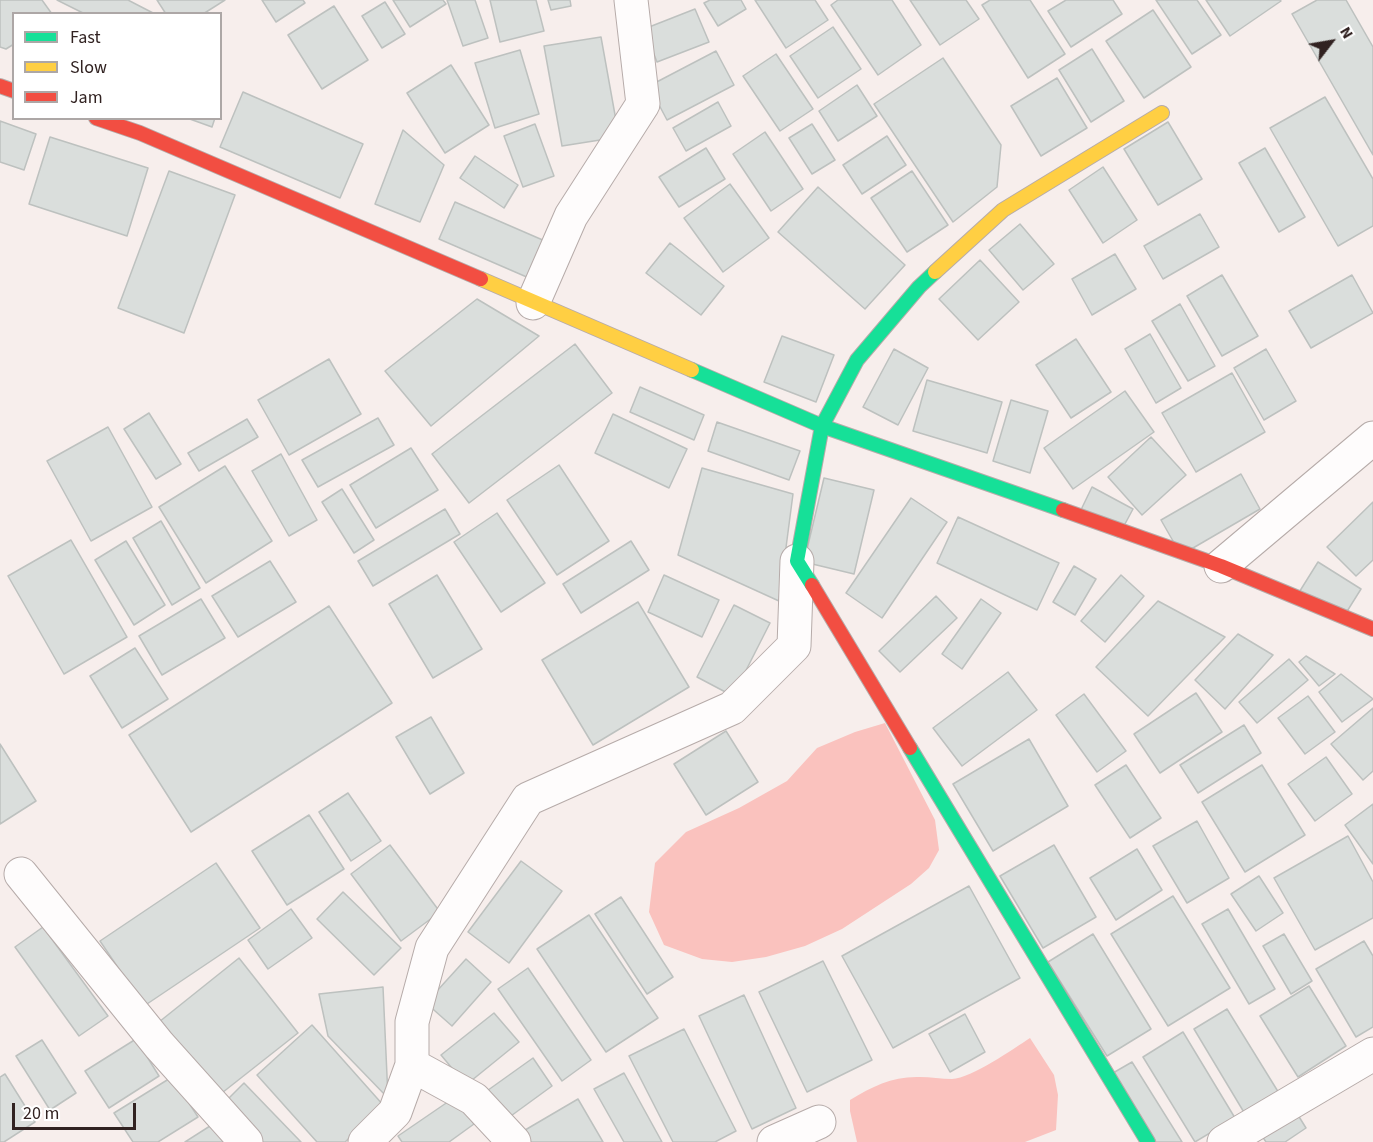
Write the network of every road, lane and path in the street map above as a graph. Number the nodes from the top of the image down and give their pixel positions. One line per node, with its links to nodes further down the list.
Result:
1 (631, 0): 4 (street)
2 (1162, 113): 5 (main road)
3 (102, 120): 4 (main road)
4 (533, 303): 5 (main road)
5 (822, 426): 7 (main road); 8 (main road)
6 (1373, 438): 8 (street)
7 (797, 561): 12 (street); 18 (main road)
8 (1221, 566): 9 (main road)
9 (1373, 629)
10 (21, 874): 14 (street)
11 (1373, 1054): 19 (street)
12 (412, 1065): 15 (street); 16 (street)
13 (819, 1122): 17 (street)
14 (246, 1142)
15 (365, 1142)
16 (513, 1142)
17 (774, 1142)
18 (1148, 1142)
19 (1224, 1142)

